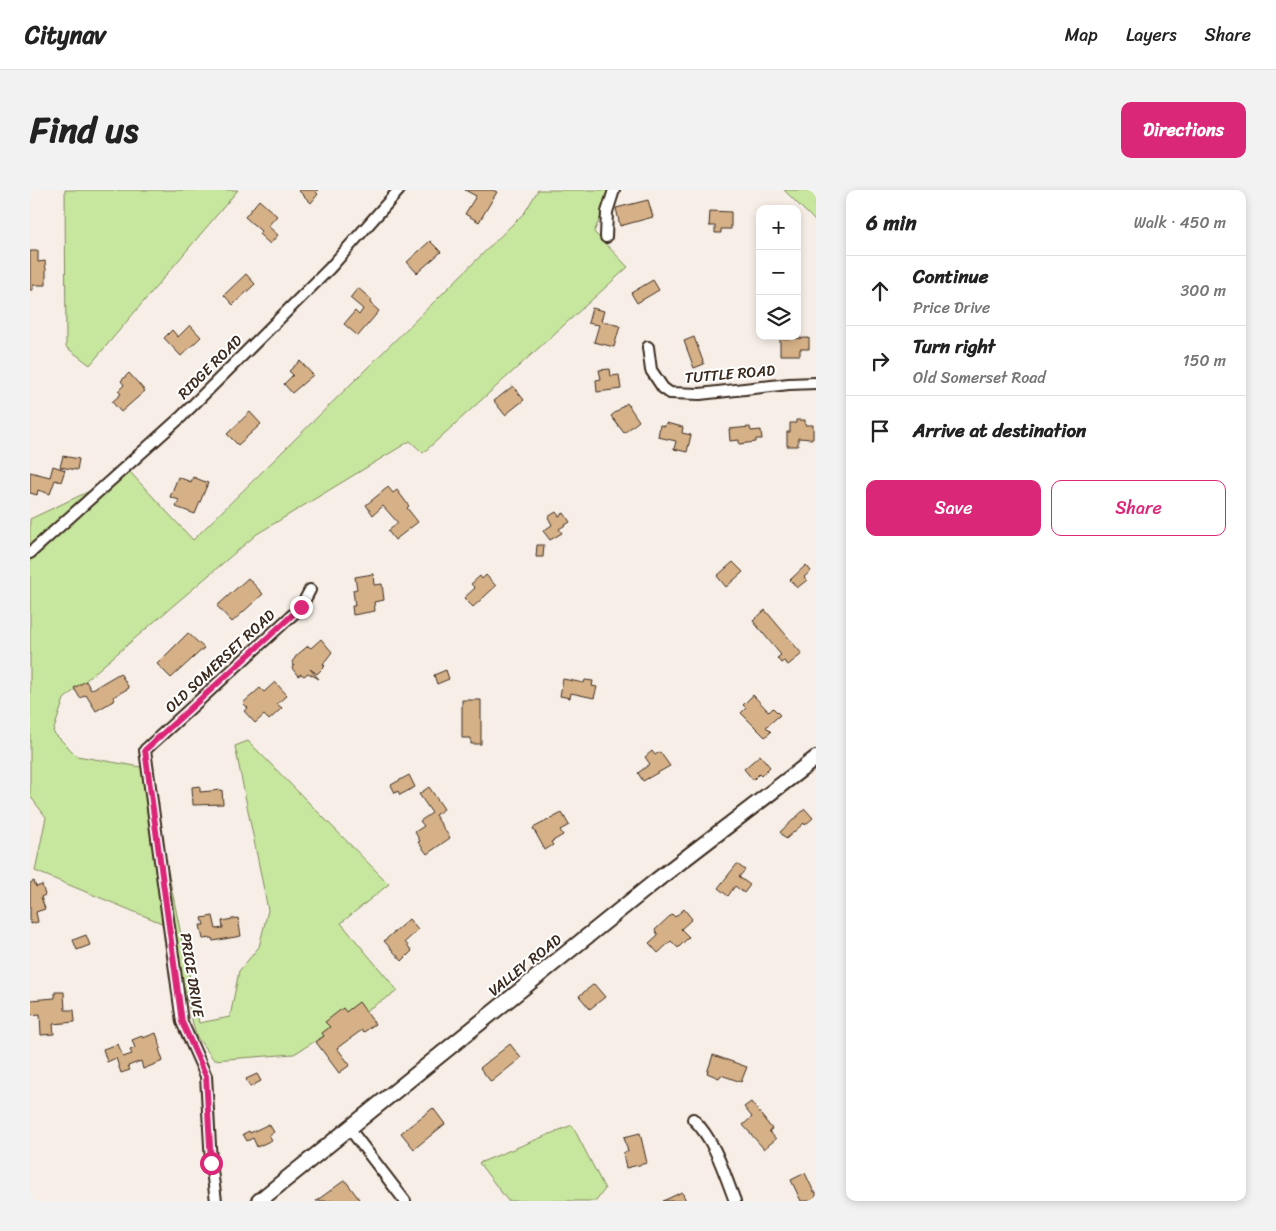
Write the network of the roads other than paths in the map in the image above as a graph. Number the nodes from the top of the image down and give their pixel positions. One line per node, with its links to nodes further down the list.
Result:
1 (399, 190): 6 (street, RIDGE ROAD)
2 (614, 190): 3 (street)
3 (606, 237)
4 (648, 347): 5 (street, TUTTLE ROAD)
5 (816, 383)
6 (30, 553)
7 (310, 590): 8 (street, OLD SOMERSET ROAD)
8 (145, 750): 12 (street, PRICE DRIVE)
9 (816, 758): 11 (main road, VALLEY ROAD)
10 (693, 1119): 15 (street)
11 (349, 1128): 13 (main road, VALLEY ROAD); 14 (street)
12 (216, 1201)
13 (258, 1201)
14 (405, 1201)
15 (735, 1201)

